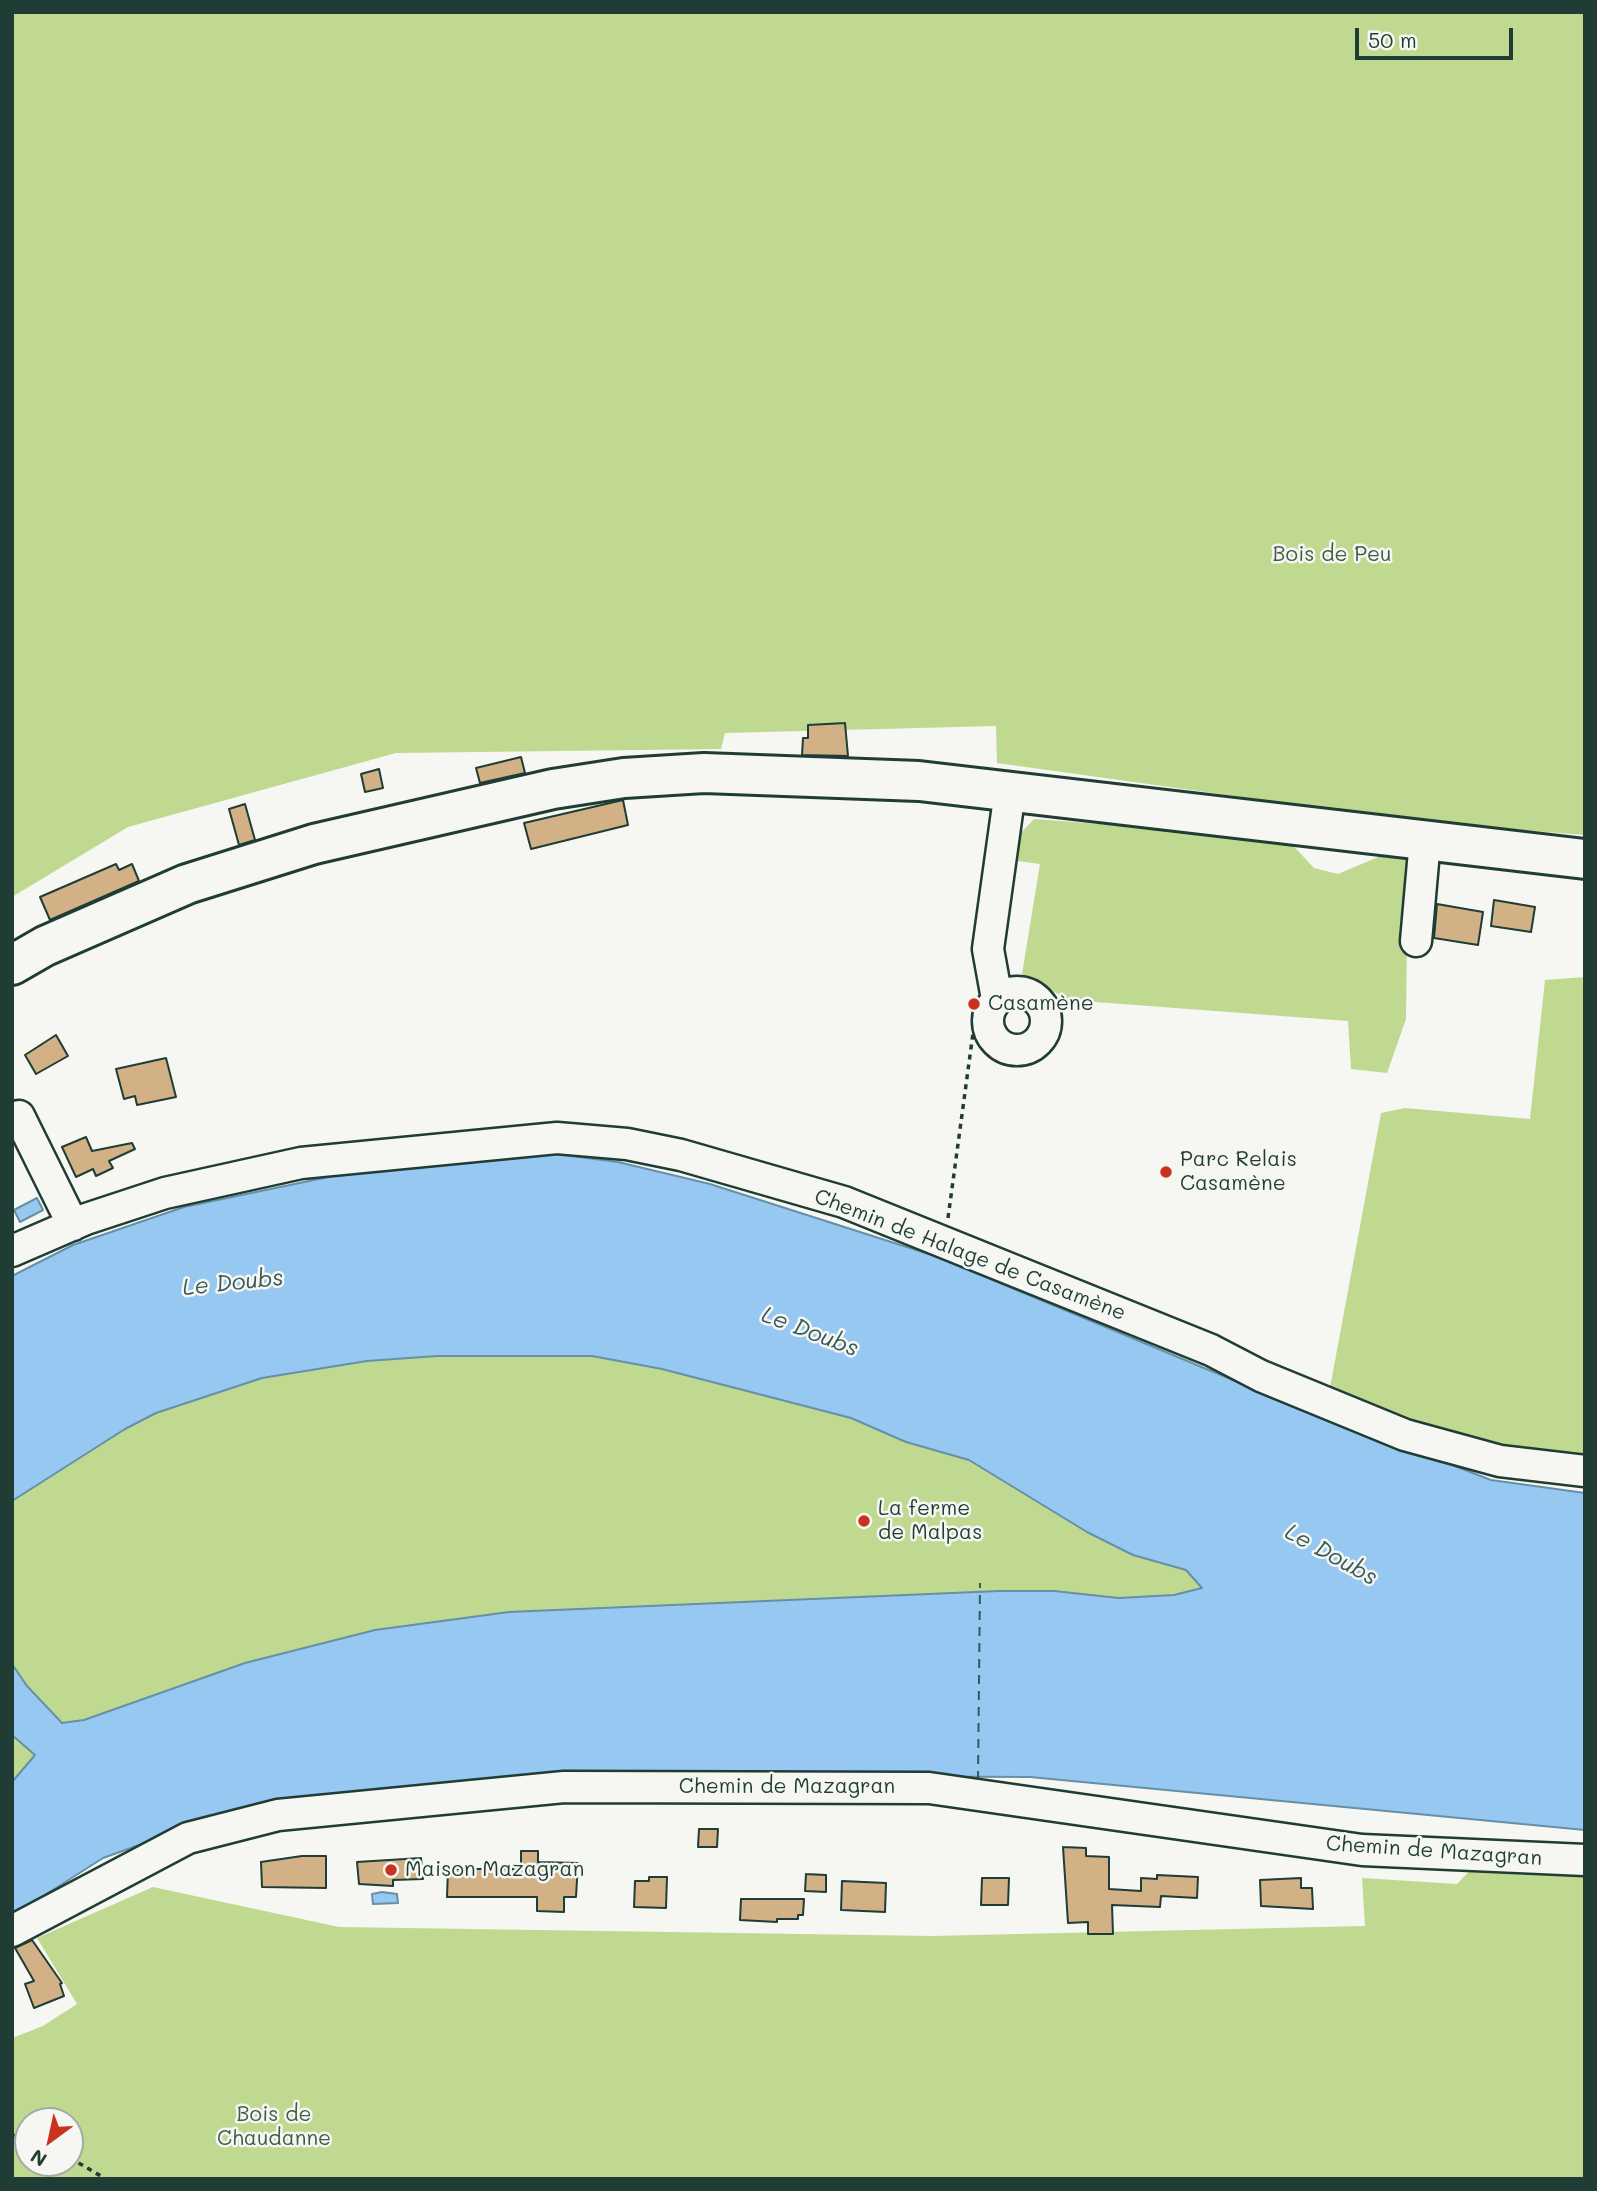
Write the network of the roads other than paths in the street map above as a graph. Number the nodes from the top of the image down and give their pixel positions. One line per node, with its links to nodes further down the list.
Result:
1 (1010, 791): 2 (main road); 5 (main road); 6 (street)
2 (1425, 840): 3 (main road); 4 (street)
3 (1585, 859)
4 (1416, 941)
5 (12, 965)
6 (993, 1001)
7 (19, 1116): 8 (street)
8 (73, 1225): 9 (street, Chemin de Halage de Casamène); 10 (street, Chemin de Halage de Casamène)
9 (12, 1251)
10 (1585, 1471)
11 (1585, 1860): 12 (street, Chemin de Mazagran)
12 (12, 1931)

